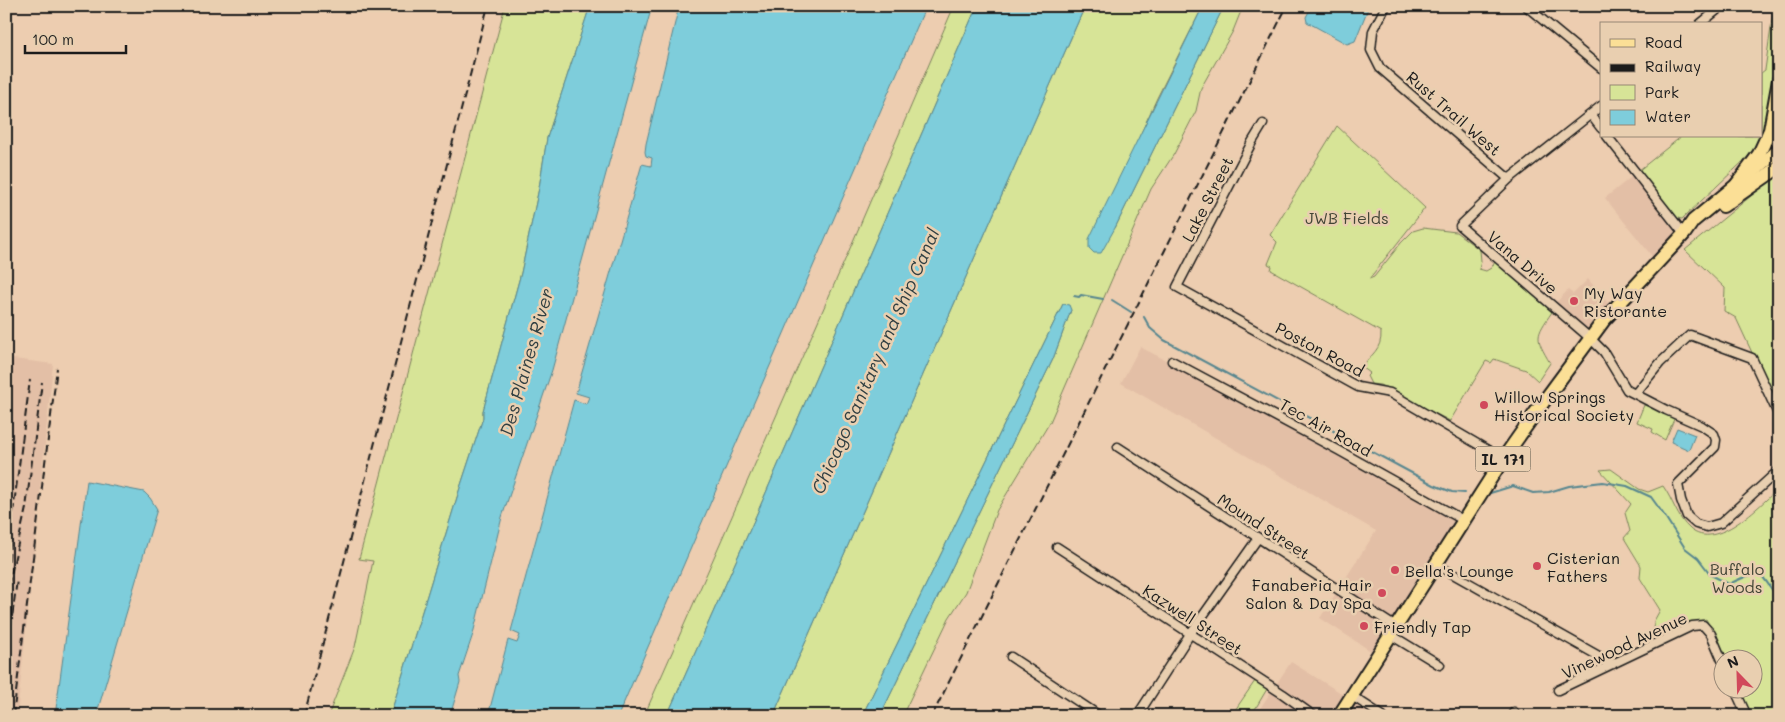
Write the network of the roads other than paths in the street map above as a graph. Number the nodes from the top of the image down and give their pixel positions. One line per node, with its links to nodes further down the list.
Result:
1 (1386, 6): 15 (street, Rust Trail West)
2 (1526, 6): 5 (street)
3 (1722, 6): 4 (street)
4 (1702, 22)
5 (1600, 67)
6 (1779, 80): 16 (main road)
7 (1600, 107): 8 (street)
8 (1591, 115): 10 (street); 15 (street)
9 (1263, 124): 19 (street, Lake Street)
10 (1600, 127)
11 (1610, 138): 18 (street)
12 (1779, 150): 16 (main road, IL 171)
13 (1779, 162): 17 (main road, IL 171)
14 (1779, 167): 17 (main road)
15 (1509, 179): 20 (street, Vana Drive)
16 (1737, 184): 18 (main road, IL 171)
17 (1723, 206): 18 (main road, IL 171)
18 (1684, 234): 20 (main road, IL 171)
19 (1177, 287): 25 (street, Poston Road)
20 (1590, 338): 22 (street, Vana Drive); 25 (main road, IL 171)
21 (1172, 361): 27 (street, Tec Air Road)
22 (1635, 394): 23 (street); 26 (street, Vana Drive)
23 (1779, 416)
24 (1118, 447): 28 (street, Mound Street)
25 (1503, 459): 27 (main road, IL 171)
26 (1779, 470)
27 (1465, 521): 30 (main road, IL 171)
28 (1258, 538): 31 (street, Mound Street); 32 (street)
29 (1057, 547): 32 (street, Kazwell Street)
30 (1437, 564): 31 (main road, IL 171); 35 (street)
31 (1394, 631): 36 (street, Mound Street); 38 (main road, IL 171)
32 (1190, 634): 41 (street); 42 (street, Kazwell Street)
33 (1718, 650): 35 (street, Vinewood Avenue)
34 (1011, 657): 40 (street)
35 (1613, 664): 37 (street, Vinewood Avenue)
36 (1440, 665)
37 (1558, 690)
38 (1352, 696): 43 (main road, IL 171); 44 (street)
39 (1740, 700): 45 (street)
40 (1100, 716)
41 (1137, 716)
42 (1314, 716)
43 (1339, 716)
44 (1383, 716)
45 (1747, 716)

